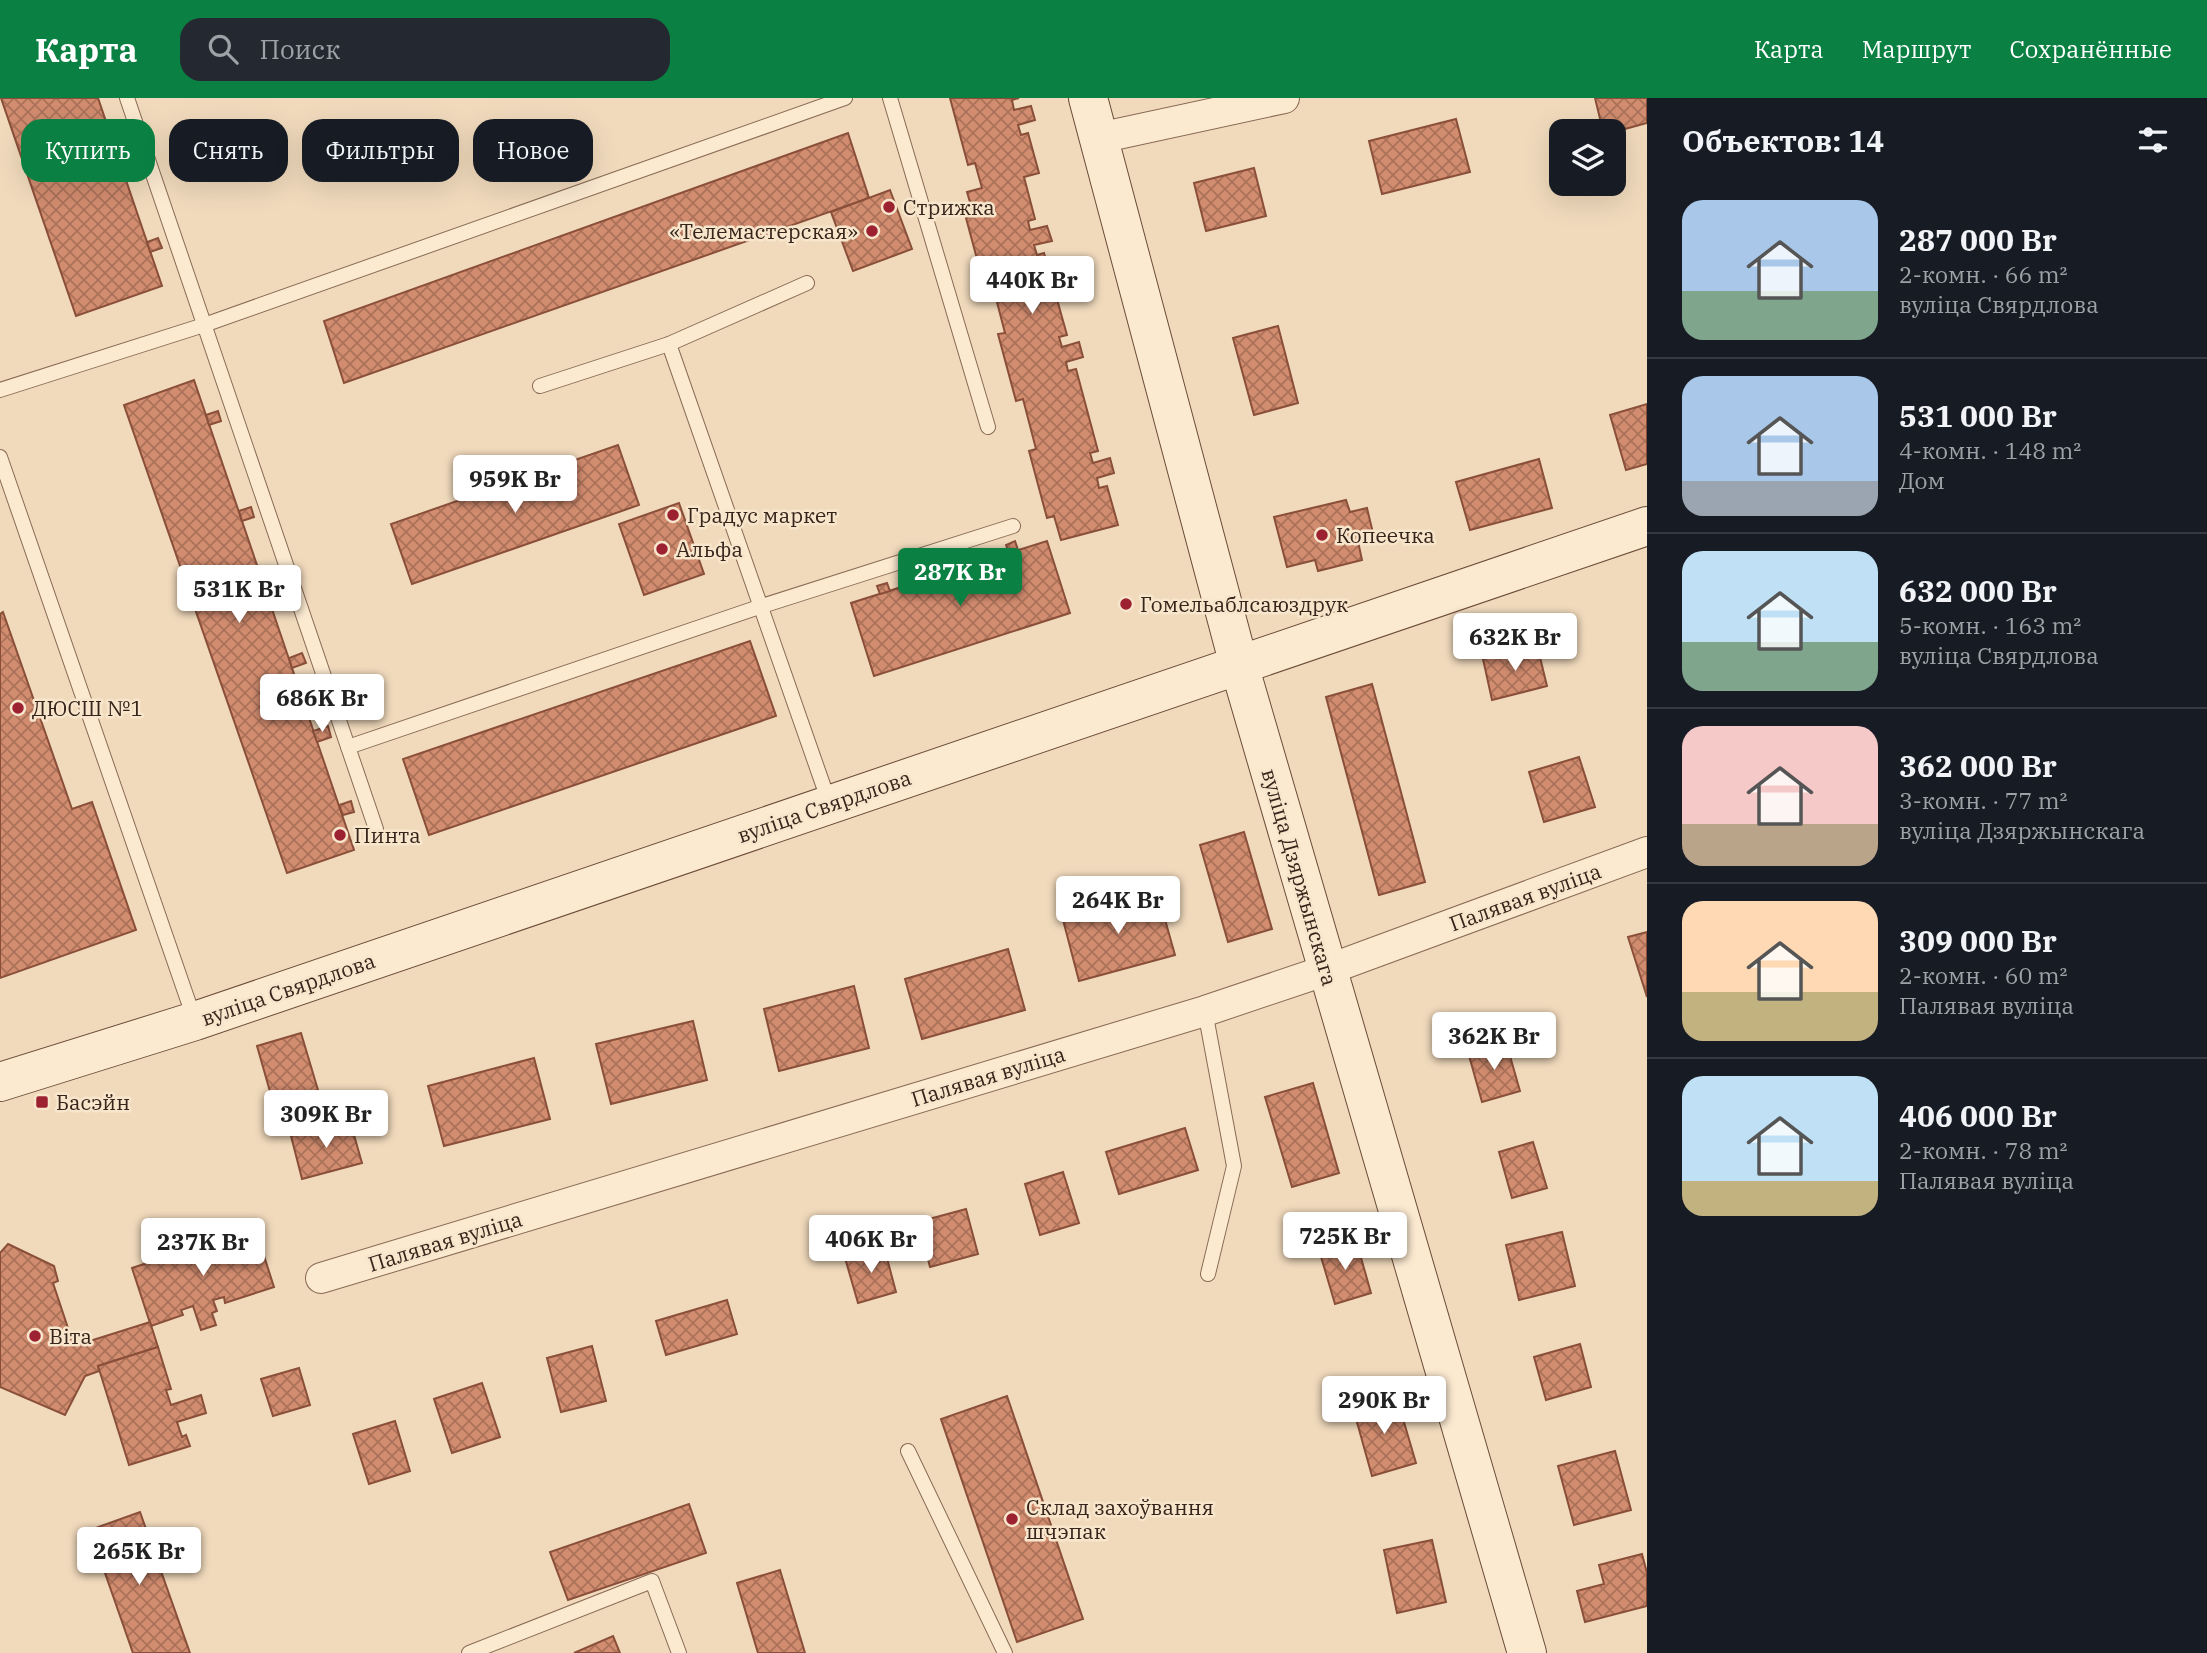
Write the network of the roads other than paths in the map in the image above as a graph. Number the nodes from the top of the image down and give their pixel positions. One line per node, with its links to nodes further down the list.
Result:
1 (127, 98): 8 (lane)
2 (845, 98): 8 (lane)
3 (890, 98): 12 (lane)
4 (1087, 98): 6 (main road, вуліца Дзяржынскага)
5 (1284, 98): 6 (street)
6 (1099, 138): 17 (main road, вуліца Дзяржынскага)
7 (807, 283): 9 (lane)
8 (204, 326): 11 (lane); 18 (lane)
9 (669, 344): 10 (lane); 16 (lane)
10 (540, 386)
11 (0, 390)
12 (988, 427)
13 (0, 457): 24 (lane)
14 (1013, 526): 16 (lane)
15 (1647, 526): 17 (main road, вуліца Свярдлова)
16 (762, 606): 18 (lane); 19 (lane)
17 (1239, 665): 19 (main road, вуліца Свярдлова); 22 (main road, вуліца Дзяржынскага)
18 (348, 747): 20 (lane)
19 (830, 804): 24 (main road, вуліца Свярдлова)
20 (376, 829)
21 (1647, 852): 22 (street, Палявая вуліца)
22 (1327, 970): 23 (street, Палявая вуліца); 32 (main road, вуліца Дзяржынскага)
23 (1205, 1011): 26 (lane); 27 (street, Палявая вуліца)
24 (195, 1021): 25 (main road, вуліца Свярдлова)
25 (0, 1082)
26 (1208, 1274)
27 (321, 1278)
28 (908, 1451): 31 (lane)
29 (469, 1653): 30 (lane)
30 (679, 1653)
31 (1005, 1653)
32 (1527, 1653)

